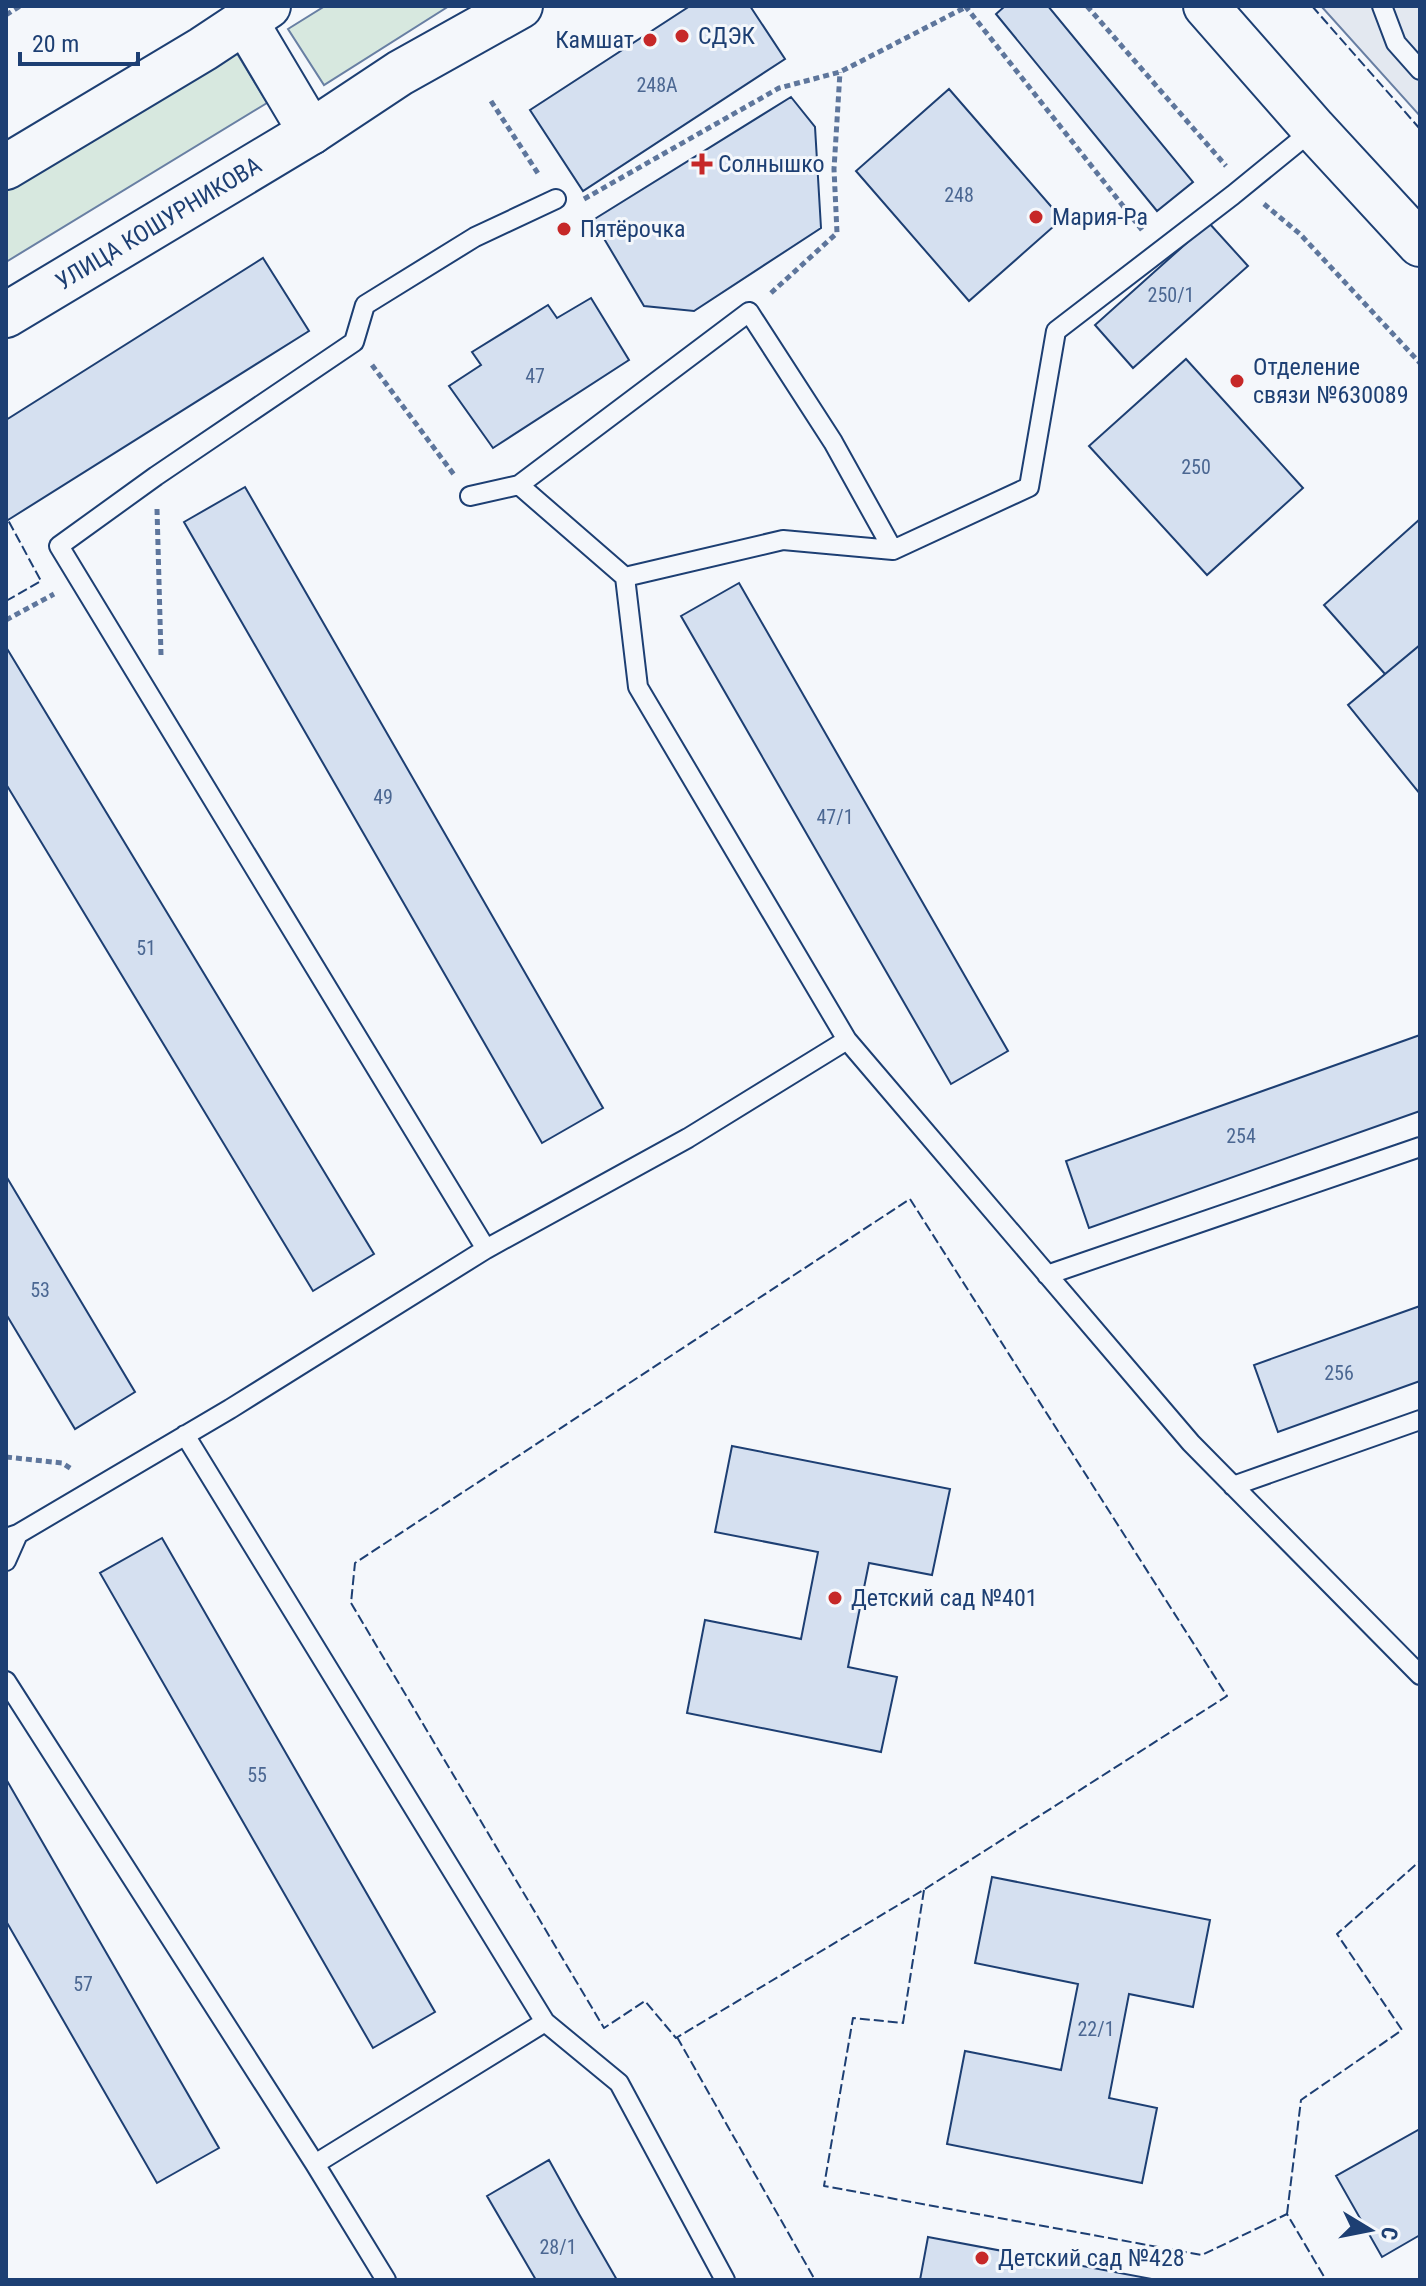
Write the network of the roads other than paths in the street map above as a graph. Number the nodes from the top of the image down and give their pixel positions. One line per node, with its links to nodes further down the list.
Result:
1 (520, 6): 7 (main road, УЛИЦА КОШУРНИКОВА)
2 (1206, 6): 6 (main road)
3 (1382, 6): 5 (lane)
4 (257, 14): 7 (main road); 8 (main road)
5 (1420, 70)
6 (1314, 129): 10 (main road); 14 (lane)
7 (311, 132): 11 (main road, УЛИЦА КОШУРНИКОВА)
8 (6, 167)
9 (550, 192): 18 (lane)
10 (1420, 244)
11 (6, 315)
12 (519, 485): 13 (lane); 14 (lane); 15 (lane)
13 (470, 496)
14 (893, 550): 15 (lane)
15 (625, 577): 16 (lane)
16 (847, 1040): 18 (lane); 19 (lane)
17 (1420, 1147): 19 (lane)
18 (486, 1249): 21 (lane)
19 (1047, 1275): 22 (lane)
20 (1420, 1420): 22 (lane)
21 (185, 1435): 23 (lane); 27 (lane)
22 (1233, 1486): 25 (lane)
23 (12, 1536): 24 (lane)
24 (6, 1561)
25 (1420, 1675)
26 (6, 1681): 28 (lane)
27 (545, 2022): 28 (lane); 30 (lane)
28 (315, 2164): 29 (lane)
29 (386, 2280)
30 (725, 2280)

